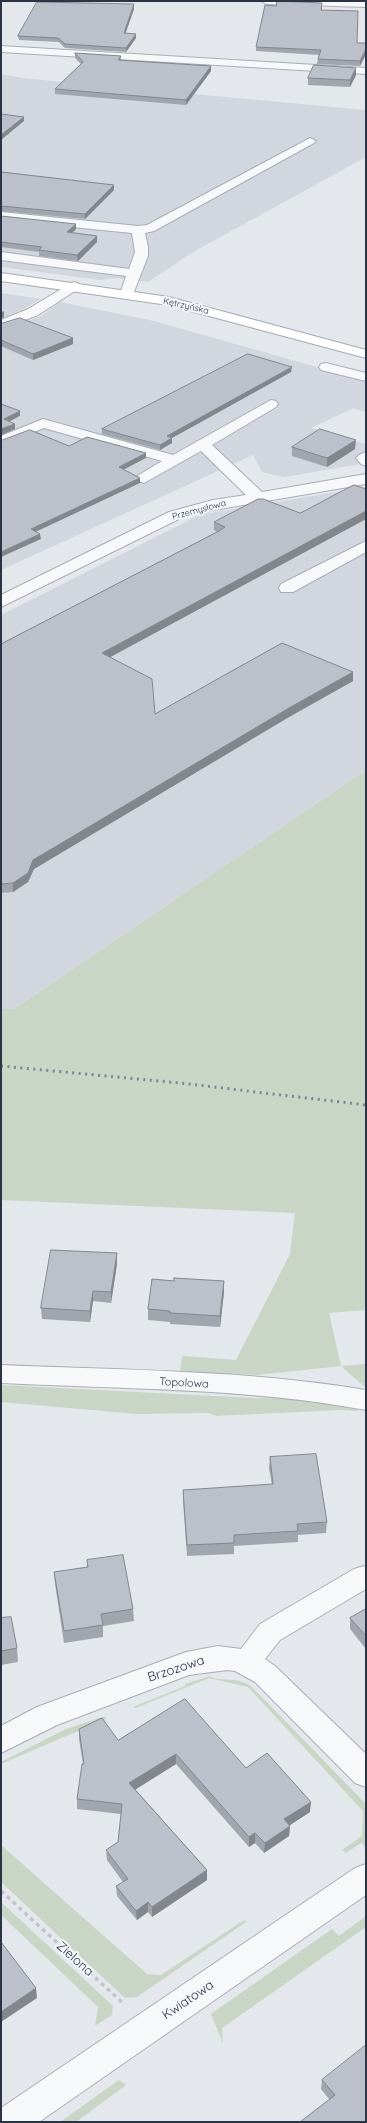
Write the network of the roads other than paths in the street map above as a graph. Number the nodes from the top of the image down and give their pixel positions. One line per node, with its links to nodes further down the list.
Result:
1 (266, 1): 2 (street)
2 (366, 4)
3 (1, 49): 4 (street)
4 (366, 71)
5 (310, 141): 7 (street)
6 (1, 216): 7 (street)
7 (138, 230): 9 (street)
8 (1, 256): 9 (street)
9 (133, 273): 12 (street)
10 (1, 277): 11 (main road, Kętrzyńska)
11 (73, 286): 12 (main road, Kętrzyńska); 13 (street)
12 (127, 294): 14 (main road, Kętrzyńska)
13 (1, 325)
14 (366, 354)
15 (326, 367): 16 (street)
16 (366, 378)
17 (271, 404): 19 (street)
18 (1, 441): 21 (street)
19 (202, 444): 21 (street); 25 (street)
20 (366, 457): 22 (street)
21 (175, 460): 23 (street)
22 (366, 461)
23 (144, 478)
24 (366, 479): 25 (street, Przemysłowa)
25 (258, 497): 28 (street, Przemysłowa)
26 (366, 546): 27 (street)
27 (287, 588)
28 (1, 602)
29 (1, 1374): 30 (street, Topolowa)
30 (366, 1400)
31 (364, 1577): 32 (street)
32 (248, 1662): 33 (street, Brzozowa); 34 (street, Brzozowa)
33 (1, 1740)
34 (366, 1774)
35 (366, 1878): 36 (street, Kwiatowa)
36 (10, 2122)

